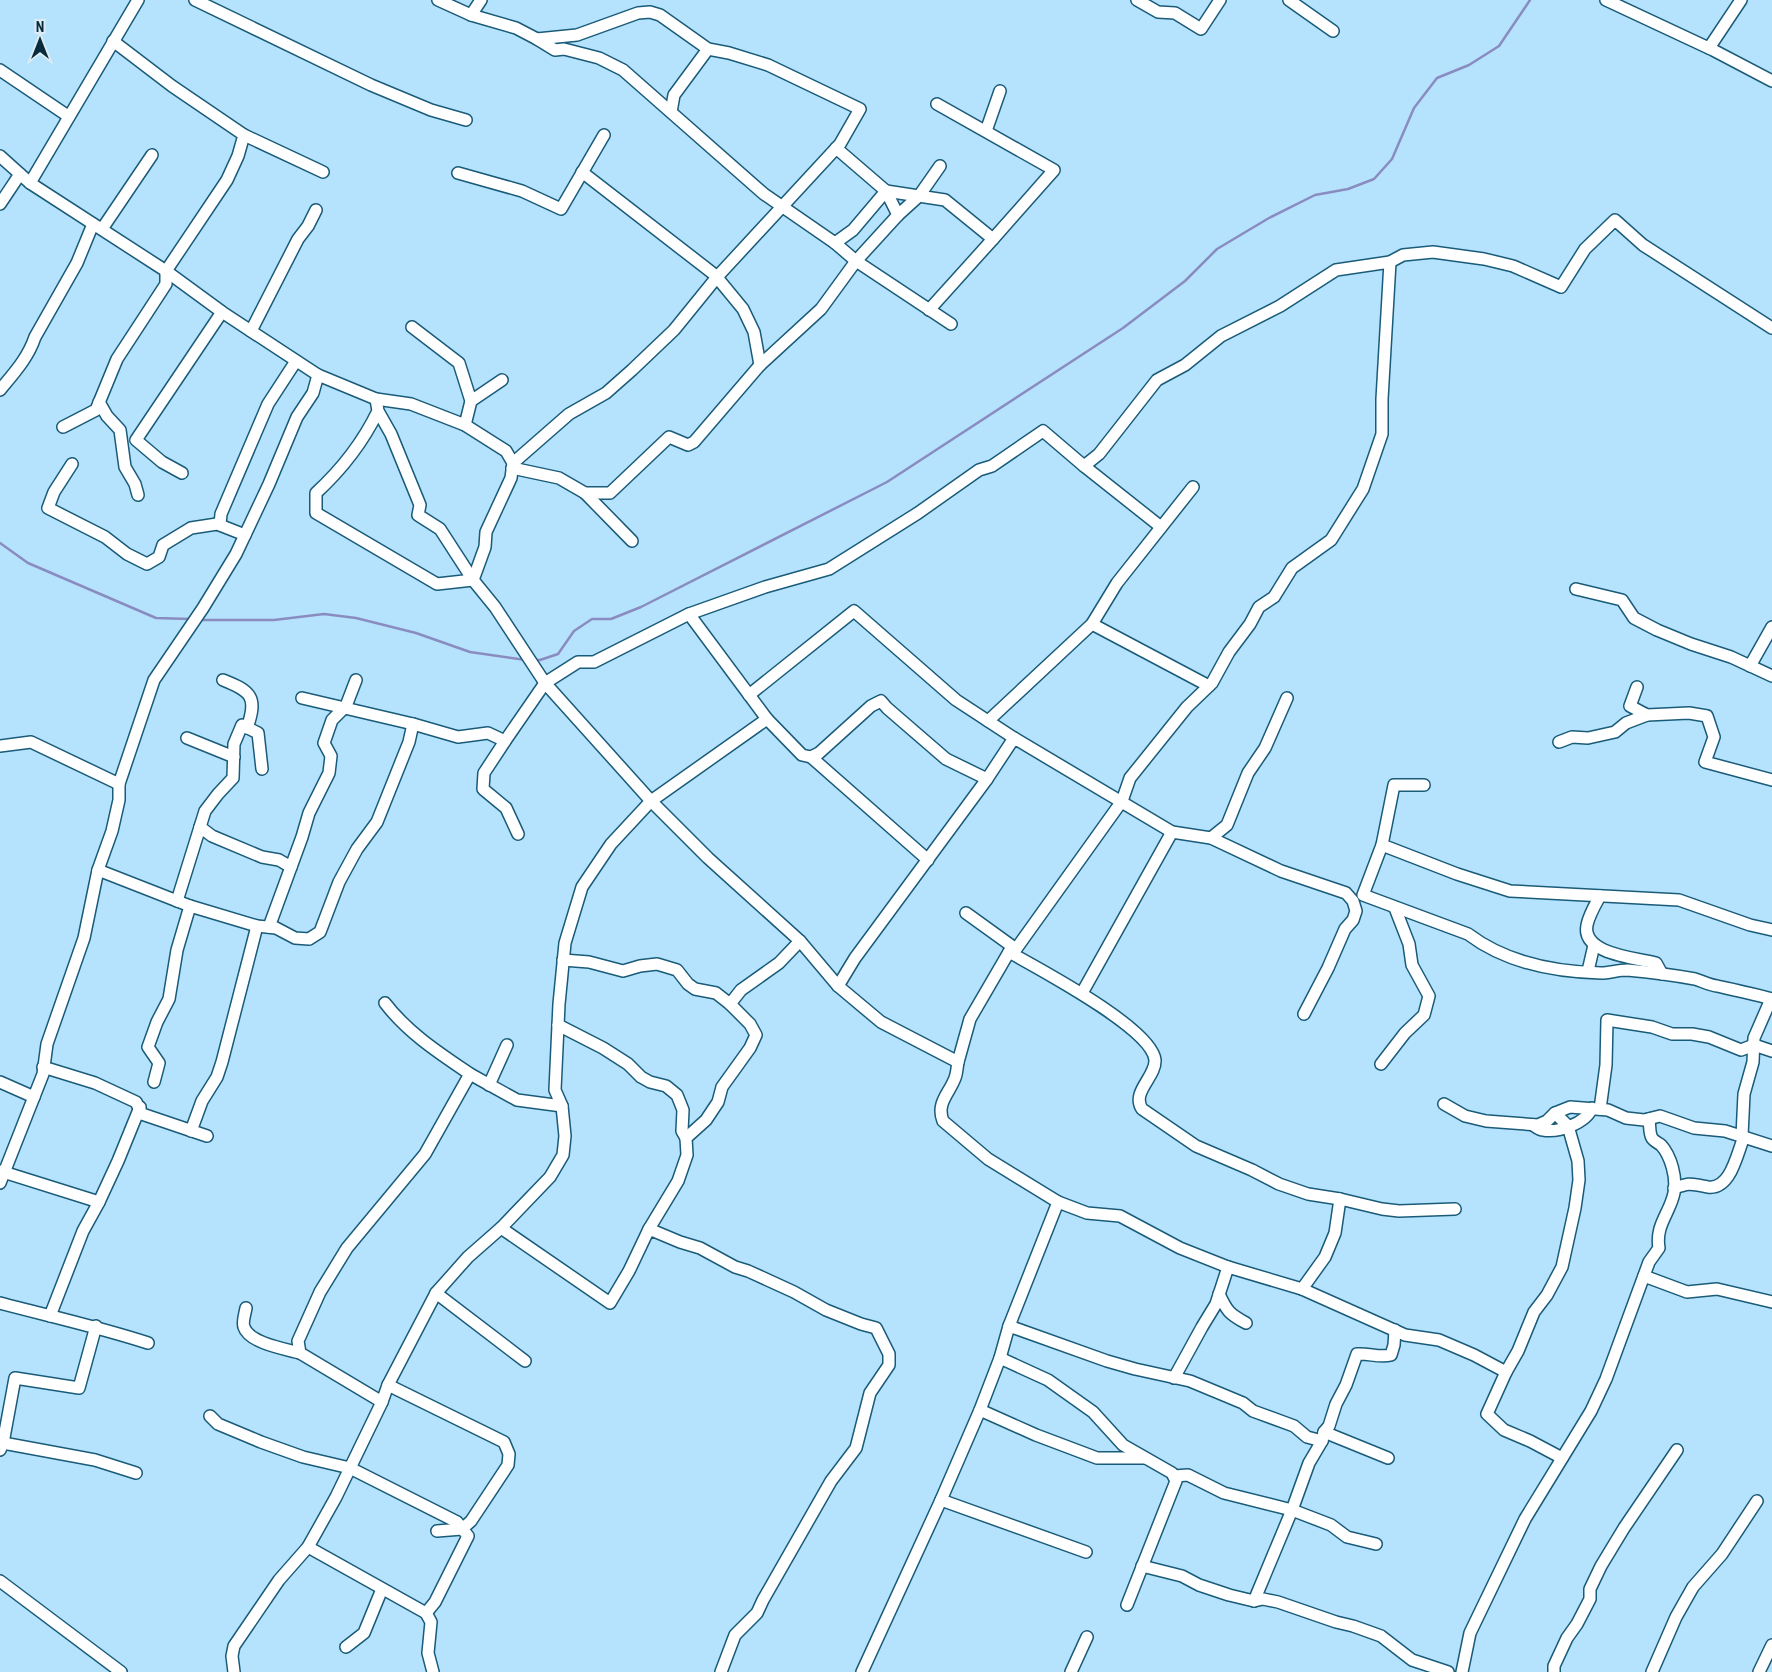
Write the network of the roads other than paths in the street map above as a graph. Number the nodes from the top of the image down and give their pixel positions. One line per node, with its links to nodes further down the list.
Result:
1 (138, 0): 14 (street)
2 (195, 0): 25 (street)
3 (438, 0): 11 (street)
4 (481, 0): 11 (street)
5 (1137, 0): 6 (street)
6 (1220, 0)
7 (1289, 0): 12 (street)
8 (1606, 0): 10 (street)
9 (1741, 0): 15 (street)
10 (1625, 4): 15 (street)
11 (471, 15): 13 (street)
12 (1333, 31)
13 (537, 39): 16 (street); 21 (street)
14 (113, 41): 24 (street); 27 (street)
15 (1709, 48): 18 (street)
16 (708, 50): 20 (street); 29 (street)
17 (0, 70): 24 (street)
18 (1772, 81)
19 (1000, 91): 26 (street)
20 (674, 95): 21 (street); 23 (street)
21 (658, 101): 23 (street)
22 (937, 104): 26 (street)
23 (671, 112): 41 (street)
24 (68, 116): 37 (street)
25 (466, 120)
26 (986, 131): 45 (street)
27 (244, 135): 33 (street); 49 (street)
28 (604, 135): 34 (street)
29 (836, 148): 38 (street); 41 (street)
30 (152, 155): 44 (street)
31 (0, 156): 36 (street)
32 (940, 166): 39 (street)
33 (323, 172)
34 (582, 172): 35 (street); 50 (street)
35 (458, 173)
36 (20, 174): 37 (street); 40 (street)
37 (30, 183): 44 (street)
38 (886, 190): 39 (street); 43 (street); 46 (street)
39 (919, 196): 43 (street); 45 (street)
40 (0, 204)
41 (782, 207): 46 (street); 50 (street)
42 (316, 210): 56 (street)
43 (898, 215): 47 (street)
44 (97, 227): 49 (street); 61 (street)
45 (993, 239): 51 (street)
46 (835, 243): 47 (street)
47 (856, 261): 51 (street); 58 (street)
48 (1390, 262): 55 (street); 69 (street); 88 (street)
49 (166, 271): 52 (street); 63 (street)
50 (717, 277): 58 (street); 68 (street)
51 (929, 310): 53 (street)
52 (222, 312): 56 (street); 70 (street)
53 (951, 324)
54 (412, 328): 62 (street)
55 (1772, 328)
56 (251, 331): 57 (street)
57 (296, 361): 59 (street); 74 (street)
58 (760, 365): 72 (street)
59 (318, 375): 64 (street); 76 (street)
60 (502, 380): 62 (street)
61 (0, 390)
62 (471, 401): 65 (street)
63 (99, 402): 66 (street); 73 (street)
64 (377, 405): 65 (street); 78 (street); 78 (street)
65 (465, 425): 68 (street)
66 (62, 427)
67 (72, 464): 74 (street)
68 (512, 466): 72 (street); 78 (street)
69 (1084, 466): 75 (street); 80 (street)
70 (182, 473)
71 (1193, 487): 75 (street)
72 (585, 492): 77 (street)
73 (138, 495)
74 (220, 525): 76 (street)
75 (1161, 528): 81 (street)
76 (245, 535): 109 (street)
77 (632, 541)
78 (473, 580): 87 (street)
79 (1576, 589): 83 (street)
80 (689, 614): 87 (street); 90 (street)
81 (1092, 624): 88 (street); 96 (street)
82 (1772, 627): 83 (street)
83 (1750, 666): 84 (street)
84 (1772, 676)
85 (223, 680): 98 (street)
86 (356, 680): 93 (street)
87 (545, 684): 101 (street); 111 (street)
88 (1209, 686): 112 (street)
89 (1637, 687): 94 (street)
90 (749, 695): 95 (street); 96 (street)
91 (302, 698): 93 (street)
92 (1287, 698): 116 (street)
93 (342, 709): 97 (street); 119 (street)
94 (1647, 715): 102 (street); 108 (street)
95 (767, 720): 105 (street); 111 (street)
96 (988, 721): 100 (street)
97 (413, 724): 101 (street); 127 (street)
98 (247, 728): 104 (street); 106 (street)
99 (187, 738): 104 (street)
100 (1014, 738): 107 (street); 112 (street)
101 (505, 741): 115 (street)
102 (1559, 742)
103 (0, 746): 109 (street)
104 (234, 757): 113 (street)
105 (811, 757): 107 (street); 118 (street)
106 (262, 768)
107 (987, 779): 118 (street)
108 (1772, 780)
109 (119, 784): 120 (street)
110 (1424, 785): 117 (street)
111 (651, 801): 129 (street); 133 (street)
112 (1122, 801): 114 (street); 131 (street)
113 (200, 827): 119 (street); 123 (street)
114 (1172, 832): 116 (street); 138 (street)
115 (518, 834)
116 (1211, 838): 122 (street)
117 (1382, 845): 121 (street); 122 (street)
118 (928, 860): 137 (street)
119 (291, 867): 127 (street)
120 (98, 870): 123 (street); 149 (street)
121 (1600, 896): 128 (street); 130 (street)
122 (1358, 898): 125 (street); 142 (street)
123 (177, 901): 124 (street)
124 (190, 906): 127 (street); 152 (street)
125 (1395, 908): 135 (street); 148 (street)
126 (966, 913): 131 (street)
127 (263, 927): 163 (street)
128 (1772, 930)
129 (800, 941): 137 (street); 141 (street)
130 (1594, 945): 132 (street); 135 (street)
131 (1012, 950): 138 (street); 147 (street)
132 (1625, 956): 134 (street); 136 (street)
133 (563, 960): 141 (street); 143 (street)
134 (1625, 970): 135 (street); 136 (street)
135 (1588, 971)
136 (1662, 974): 139 (street)
137 (838, 986): 147 (street)
138 (1082, 993): 170 (street)
139 (1771, 999): 145 (street)
140 (386, 1003): 150 (street)
141 (730, 1004): 166 (street)
142 (1304, 1014)
143 (558, 1025): 156 (street); 166 (street)
144 (507, 1045): 153 (street)
145 (1754, 1045): 146 (street); 158 (street); 165 (street)
146 (1772, 1050)
147 (958, 1062): 172 (street)
148 (1381, 1064)
149 (43, 1067): 154 (street); 157 (street)
150 (470, 1074): 153 (street); 190 (street)
151 (0, 1082): 154 (street)
152 (154, 1082)
153 (489, 1085): 156 (street)
154 (34, 1097): 168 (street)
155 (1444, 1104): 161 (street)
156 (562, 1106): 174 (street)
157 (140, 1107): 163 (street); 171 (street)
158 (1596, 1109): 159 (street); 160 (street); 162 (street)
159 (1555, 1114): 161 (street); 162 (street)
160 (1649, 1119): 165 (street); 169 (street)
161 (1533, 1125): 162 (street)
162 (1568, 1126): 193 (street)
163 (190, 1131): 164 (street)
164 (207, 1136)
165 (1743, 1137): 167 (street); 169 (street)
166 (686, 1138): 175 (street)
167 (1772, 1146)
168 (2, 1176): 171 (street)
169 (1674, 1188): 177 (street)
170 (1340, 1198): 173 (street); 178 (street)
171 (99, 1202): 184 (street)
172 (1058, 1202): 176 (street); 187 (street)
173 (1455, 1209)
174 (501, 1228): 175 (street); 179 (street)
175 (649, 1229): 228 (street)
176 (1228, 1267): 178 (street); 180 (street)
177 (1644, 1276): 181 (street); 204 (street)
178 (1302, 1290): 188 (street)
179 (436, 1293): 192 (street); 195 (street)
180 (1219, 1294): 185 (street); 194 (street)
181 (1772, 1302)
182 (0, 1304): 184 (street)
183 (246, 1308): 190 (street)
184 (50, 1316): 186 (street)
185 (1246, 1323)
186 (96, 1326): 189 (street); 200 (street)
187 (1009, 1326): 191 (street); 194 (street)
188 (1395, 1330): 193 (street); 199 (street)
189 (148, 1342)
190 (300, 1353): 196 (street)
191 (1000, 1358): 197 (street); 202 (street)
192 (524, 1360)
193 (1506, 1372): 204 (street)
194 (1174, 1378): 199 (street)
195 (388, 1385): 196 (street); 211 (street)
196 (382, 1402): 205 (street)
197 (980, 1410): 202 (street); 208 (street)
198 (210, 1416): 205 (street)
199 (1323, 1436): 203 (street); 210 (street)
200 (1, 1446): 206 (street)
201 (1677, 1450): 233 (street)
202 (1145, 1458): 207 (street)
203 (1388, 1458)
204 (1562, 1458): 232 (street)
205 (350, 1468): 211 (street); 214 (street)
206 (136, 1473)
207 (1174, 1476): 210 (street); 216 (street)
208 (941, 1500): 215 (street); 229 (street)
209 (1757, 1501): 234 (street)
210 (1292, 1510): 213 (street); 219 (street)
211 (462, 1529): 212 (street); 221 (street)
212 (437, 1531)
213 (1376, 1544)
214 (308, 1547): 218 (street); 226 (street)
215 (1086, 1552)
216 (1142, 1566): 219 (street); 220 (street)
217 (0, 1581): 225 (street)
218 (382, 1589): 221 (street); 224 (street)
219 (1254, 1601): 231 (street)
220 (1128, 1605)
221 (426, 1613): 227 (street)
222 (1087, 1637): 230 (street)
223 (1772, 1645): 235 (street)
224 (346, 1647)
225 (115, 1670)
226 (234, 1672)
227 (433, 1672)
228 (721, 1672)
229 (862, 1672)
230 (1071, 1672)
231 (1448, 1672)
232 (1462, 1672)
233 (1554, 1672)
234 (1652, 1672)
235 (1759, 1672)

